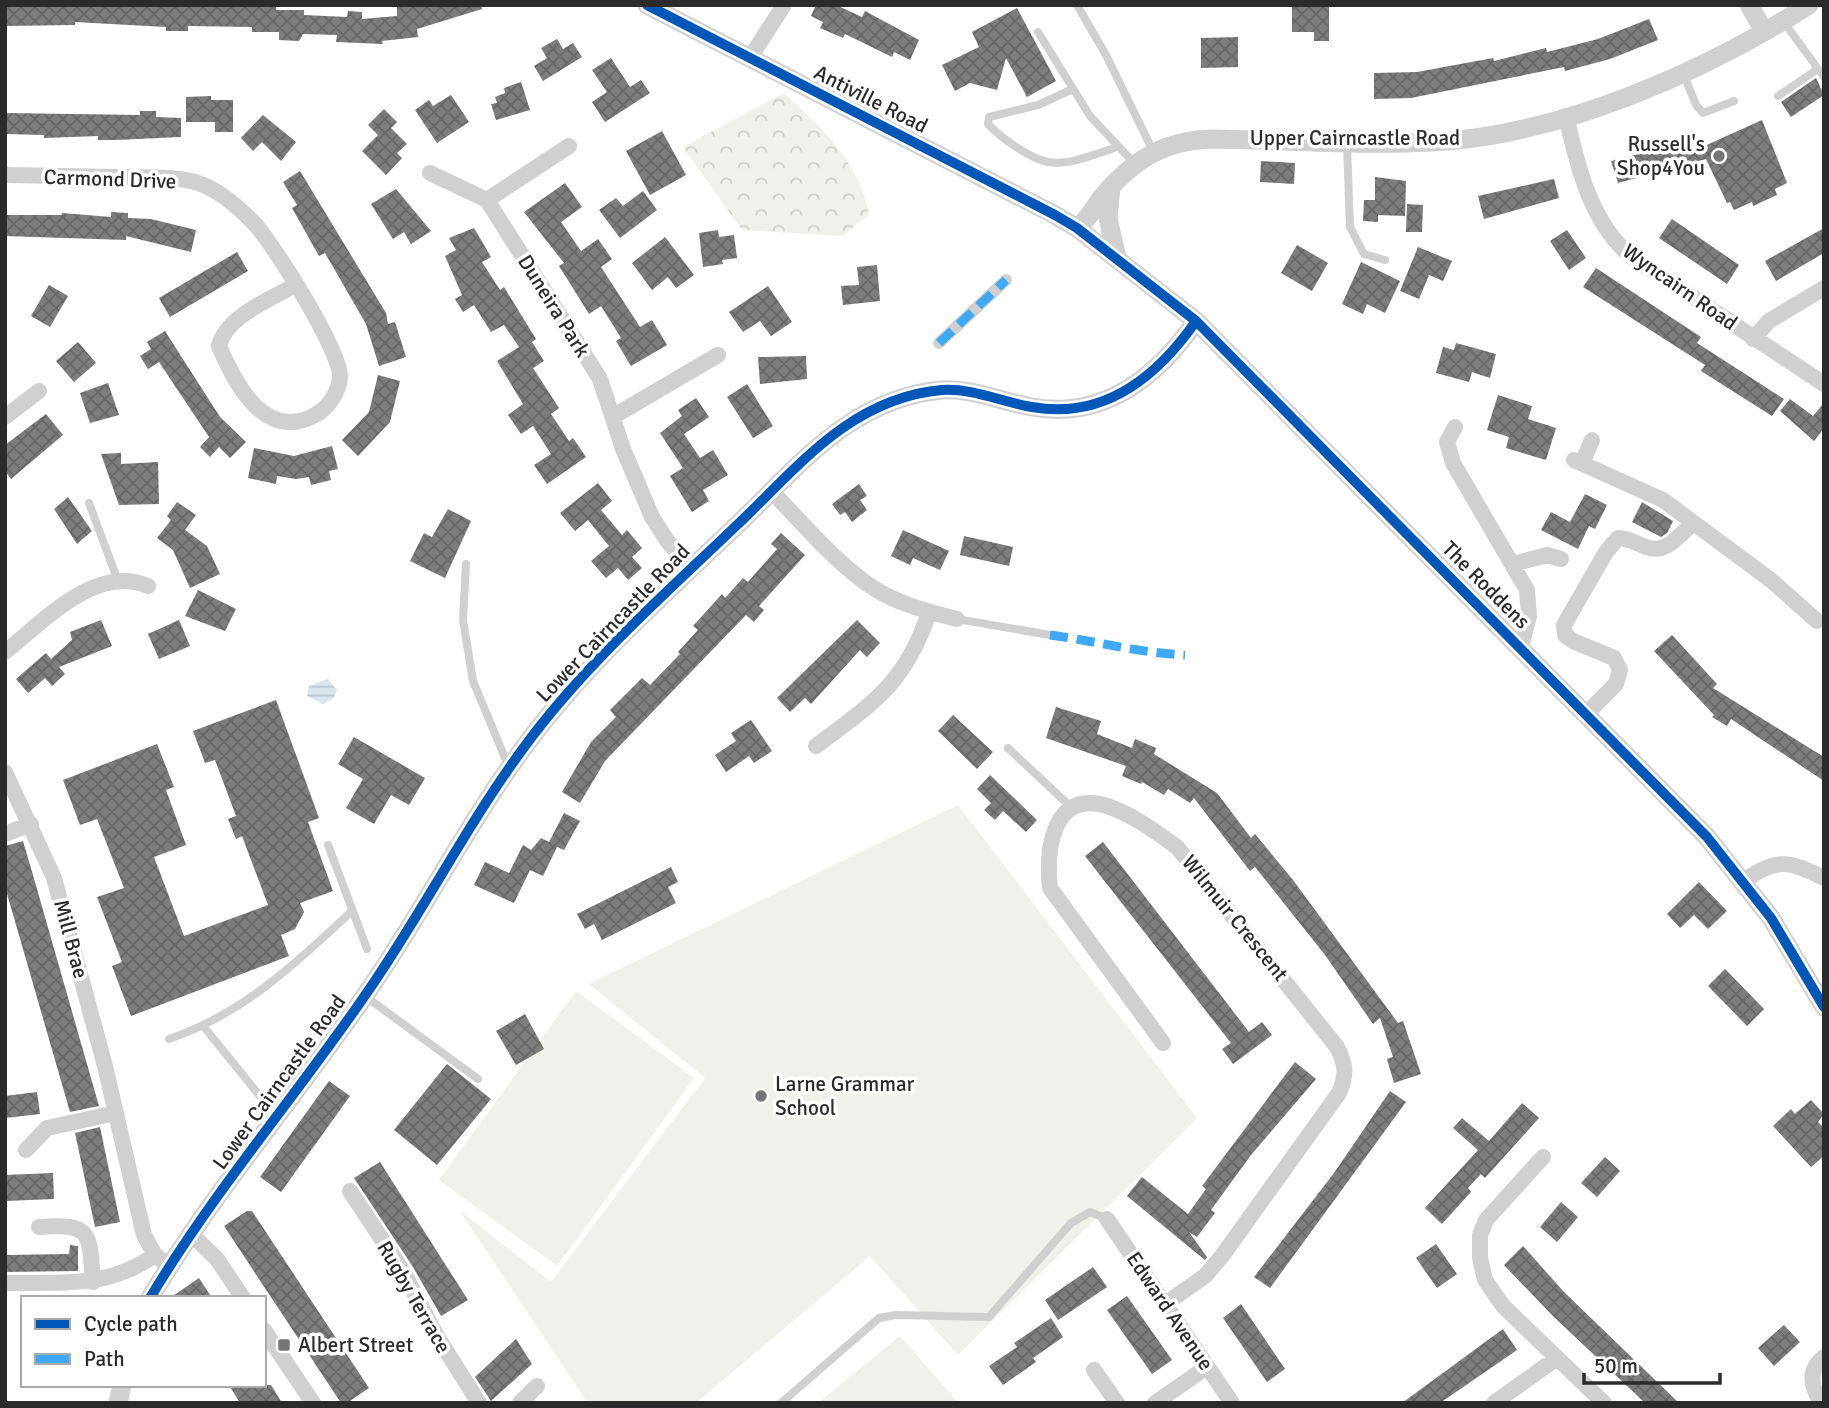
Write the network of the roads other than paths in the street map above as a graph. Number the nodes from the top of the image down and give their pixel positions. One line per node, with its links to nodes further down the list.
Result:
1 (647, 5): 9 (street, Antiville Road)
2 (784, 5): 9 (street)
3 (1077, 5): 19 (lane)
4 (1749, 5): 8 (street)
5 (1809, 5): 6 (street, Upper Cairncastle Road)
6 (1783, 21): 8 (street, Upper Cairncastle Road); 11 (lane)
7 (1038, 32): 12 (lane)
8 (1764, 32): 10 (street, Upper Cairncastle Road)
9 (750, 58): 25 (street, Antiville Road)
10 (1684, 73): 14 (lane); 15 (street, Upper Cairncastle Road)
11 (1821, 73): 13 (lane)
12 (1073, 89): 18 (lane); 18 (lane)
13 (1778, 96)
14 (1734, 100)
15 (1566, 116): 16 (street, Upper Cairncastle Road); 32 (street, Wyncairn Road)
16 (1347, 141): 19 (street, Upper Cairncastle Road); 27 (lane)
17 (569, 146): 24 (street)
18 (1118, 147): 20 (lane)
19 (1153, 151): 20 (street, Upper Cairncastle Road)
20 (1134, 163): 23 (street, Upper Cairncastle Road)
21 (430, 173): 24 (street)
22 (5, 175): 29 (street, Carmond Drive)
23 (1111, 187): 25 (street, Upper Cairncastle Road); 26 (street)
24 (487, 200): 37 (street, Duneira Park)
25 (1077, 228): 26 (street, The Roddens)
26 (1117, 258): 31 (street, The Roddens)
27 (1385, 260)
28 (1006, 280): 33 (street)
29 (295, 285): 29 (street, Carmond Drive)
30 (1824, 288): 32 (street)
31 (1196, 321): 41 (street, Lower Cairncastle Road); 54 (street, The Roddens)
32 (1754, 339): 35 (street, Wyncairn Road)
33 (939, 344)
34 (718, 355): 37 (street)
35 (1824, 384)
36 (39, 391): 38 (street)
37 (614, 416): 47 (street, Duneira Park)
38 (5, 417)
39 (1455, 427): 46 (street)
40 (1592, 440): 43 (street)
41 (772, 492): 47 (street, Lower Cairncastle Road); 50 (street)
42 (89, 503): 48 (lane)
43 (1693, 523): 52 (street); 56 (street)
44 (1561, 559): 46 (street)
45 (466, 564): 59 (lane)
46 (1514, 564): 54 (street)
47 (692, 568): 59 (street, Lower Cairncastle Road)
48 (118, 581): 49 (street); 55 (street)
49 (148, 586)
50 (929, 612): 51 (street); 57 (street)
51 (957, 619): 53 (lane)
52 (1797, 627)
53 (1050, 635)
54 (1521, 647): 56 (street, The Roddens)
55 (5, 652)
56 (1587, 713): 66 (street, The Roddens)
57 (816, 746)
58 (1008, 748): 61 (lane)
59 (509, 768): 69 (street, Lower Cairncastle Road)
60 (5, 772): 62 (street, Mill Brae)
61 (1071, 807): 73 (street); 88 (street, Wilmuir Crescent)
62 (31, 824): 63 (street); 75 (street, Mill Brae)
63 (5, 834)
64 (328, 845): 67 (lane)
65 (1824, 878): 66 (street)
66 (1744, 881): 70 (street, The Roddens)
67 (351, 912): 68 (lane); 71 (lane)
68 (367, 949)
69 (365, 996): 74 (lane); 76 (street, Lower Cairncastle Road)
70 (1824, 1007)
71 (204, 1027): 72 (lane); 76 (lane)
72 (169, 1039)
73 (1163, 1043)
74 (478, 1079)
75 (116, 1113): 77 (street); 83 (street, Mill Brae)
76 (277, 1117): 82 (street, Lower Cairncastle Road)
77 (26, 1150)
78 (1543, 1157): 91 (street)
79 (350, 1191): 96 (street, Rugby Terrace)
80 (1107, 1219): 88 (street, Edward Avenue); 98 (lane)
81 (39, 1227): 84 (street)
82 (191, 1234): 83 (street, Lower Cairncastle Road); 87 (street)
83 (162, 1260): 84 (street); 86 (street, Lower Cairncastle Road)
84 (93, 1282): 85 (street)
85 (5, 1283)
86 (150, 1296)
87 (242, 1296)
88 (1165, 1304): 92 (street, Edward Avenue)
89 (266, 1333): 95 (street)
90 (1824, 1357): 104 (street)
91 (1557, 1358): 102 (street); 103 (street)
92 (1208, 1367): 100 (street); 101 (street, Edward Avenue)
93 (1094, 1370): 99 (street)
94 (537, 1386): 97 (street)
95 (313, 1403)
96 (479, 1403)
97 (520, 1403)
98 (781, 1403)
99 (1117, 1403)
100 (1154, 1403)
101 (1232, 1403)
102 (1494, 1403)
103 (1604, 1403)
104 (1821, 1403)

